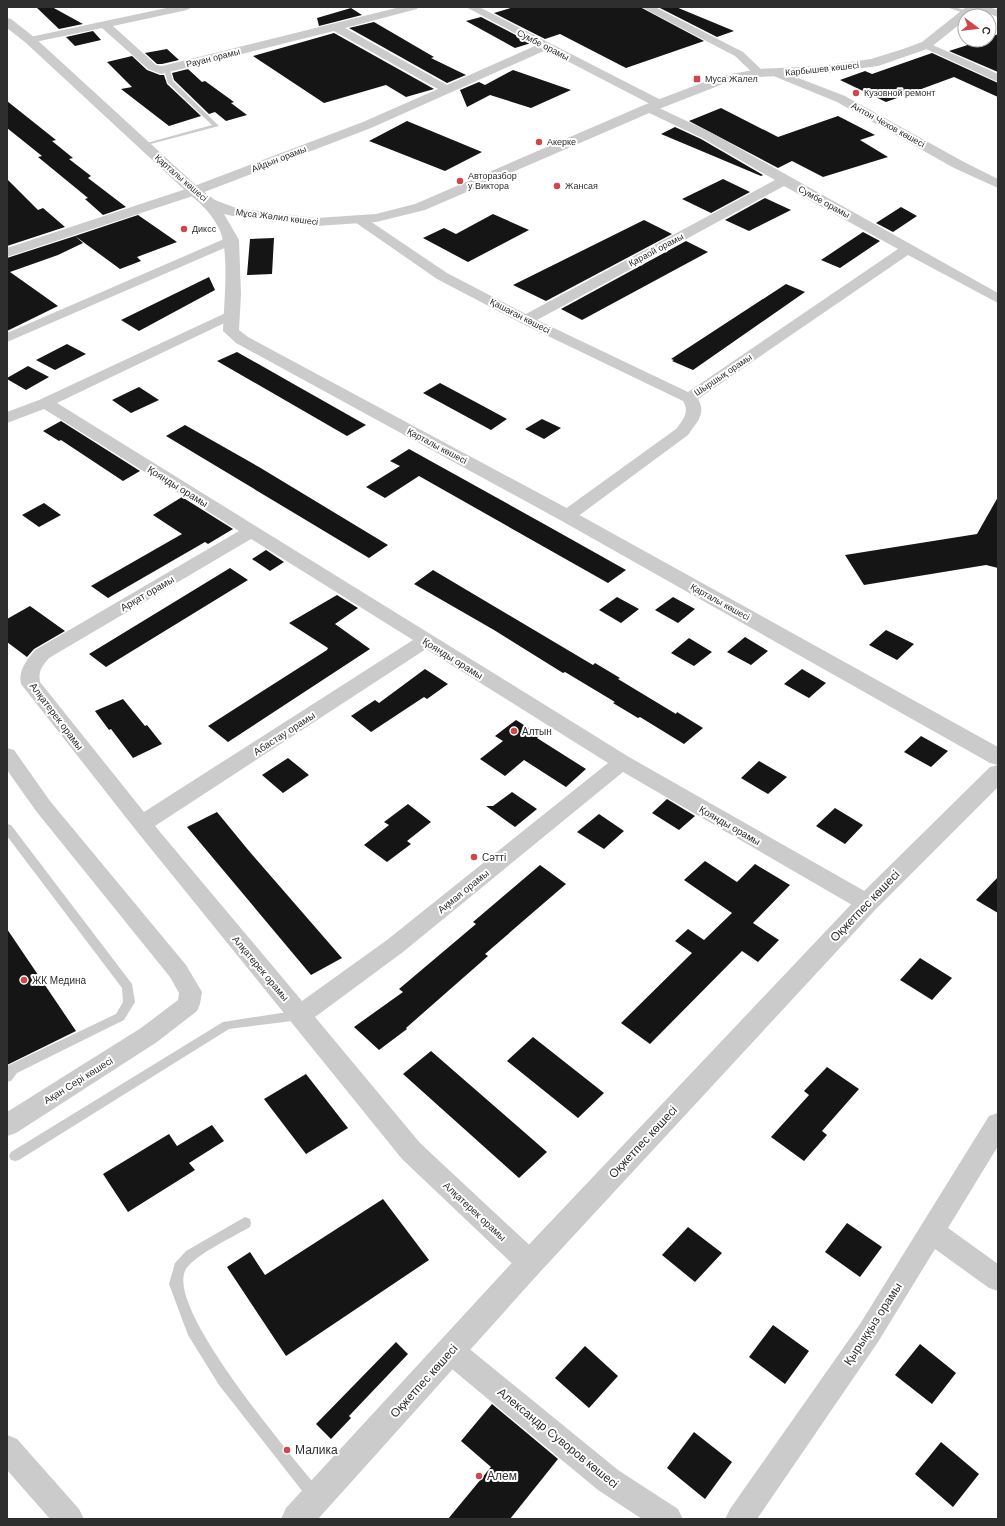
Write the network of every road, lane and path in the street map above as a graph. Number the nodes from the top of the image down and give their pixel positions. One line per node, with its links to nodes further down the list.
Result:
1 (187, 7): 9 (street)
2 (413, 7): 10 (street, Рауан орамы)
3 (471, 7): 13 (street, Сумбе орамы)
4 (646, 7): 16 (street)
5 (979, 7): 6 (street)
6 (998, 14)
7 (957, 20): 12 (street, Карбышев көшесі)
8 (7, 22): 11 (street, Қарталы көшесі)
9 (104, 24): 11 (street); 14 (street)
10 (337, 28): 14 (street, Рауан орамы); 18 (street)
11 (30, 40): 20 (street, Қарталы көшесі)
12 (926, 45): 15 (street, Карбышев көшесі); 17 (street)
13 (545, 46): 18 (street, Айдын орамы); 19 (street, Сумбе орамы)
14 (167, 70): 20 (lane)
15 (775, 73): 16 (street, Карбышев көшесі); 22 (street, Антон Чехов көшесі)
16 (759, 74): 19 (street, Карбышев көшесі)
17 (998, 78)
18 (446, 89): 23 (street, Айдын орамы)
19 (654, 106): 21 (street, Сумбе орамы); 25 (street, Мұса Жәлил көшесі)
20 (145, 145): 23 (street, Қарталы көшесі)
21 (785, 180): 27 (street, Сумбе орамы); 31 (street, Қараой орамы)
22 (998, 184)
23 (194, 191): 24 (street, Қарталы көшесі); 28 (street, Айдын орамы)
24 (210, 203): 25 (street, Мұса Жәлил көшесі); 26 (street, Қарталы көшесі)
25 (359, 220): 31 (street, Қашаған көшесі)
26 (232, 240): 30 (street, Қарталы көшесі); 32 (street)
27 (907, 249): 29 (street, Сумбе орамы); 33 (street, Шыршық орамы)
28 (7, 253)
29 (998, 300)
30 (232, 314): 34 (street); 36 (street, Қарталы көшесі)
31 (526, 320): 33 (street, Қашаған көшесі)
32 (7, 338)
33 (689, 398): 36 (street, Шыршық орамы)
34 (45, 403): 35 (street); 37 (street, Қоянды орамы)
35 (7, 418)
36 (567, 516): 41 (street, Қарталы көшесі)
37 (252, 531): 38 (street, Қоянды орамы); 39 (street, Арқат орамы)
38 (425, 641): 42 (street, Қоянды орамы); 44 (street, Абастау орамы)
39 (42, 654): 44 (street, Алқатерек орамы)
40 (7, 755): 50 (street, Ақан Сері көшесі)
41 (998, 758)
42 (622, 762): 46 (street, Қоянды орамы); 47 (street, Ақмая орамы)
43 (998, 773): 46 (street, Оқжетпес көшесі)
44 (142, 824): 47 (street, Алқатерек орамы)
45 (7, 828): 48 (lane)
46 (866, 903): 54 (street, Оқжетпес көшесі)
47 (300, 1015): 51 (lane); 54 (street, Алқатерек орамы)
48 (7, 1077)
49 (998, 1124): 53 (street, Қырыққыз орамы)
50 (7, 1125)
51 (15, 1156)
52 (245, 1223): 58 (lane)
53 (931, 1231): 55 (street); 62 (street, Қырыққыз орамы)
54 (530, 1263): 56 (street, Оқжетпес көшесі)
55 (998, 1279)
56 (451, 1351): 58 (street, Оқжетпес көшесі); 61 (street, Александр Суворов көшесі)
57 (7, 1449): 59 (street)
58 (316, 1498): 60 (street, Оқжетпес көшесі)
59 (69, 1519)
60 (297, 1519)
61 (668, 1519)
62 (740, 1519)

